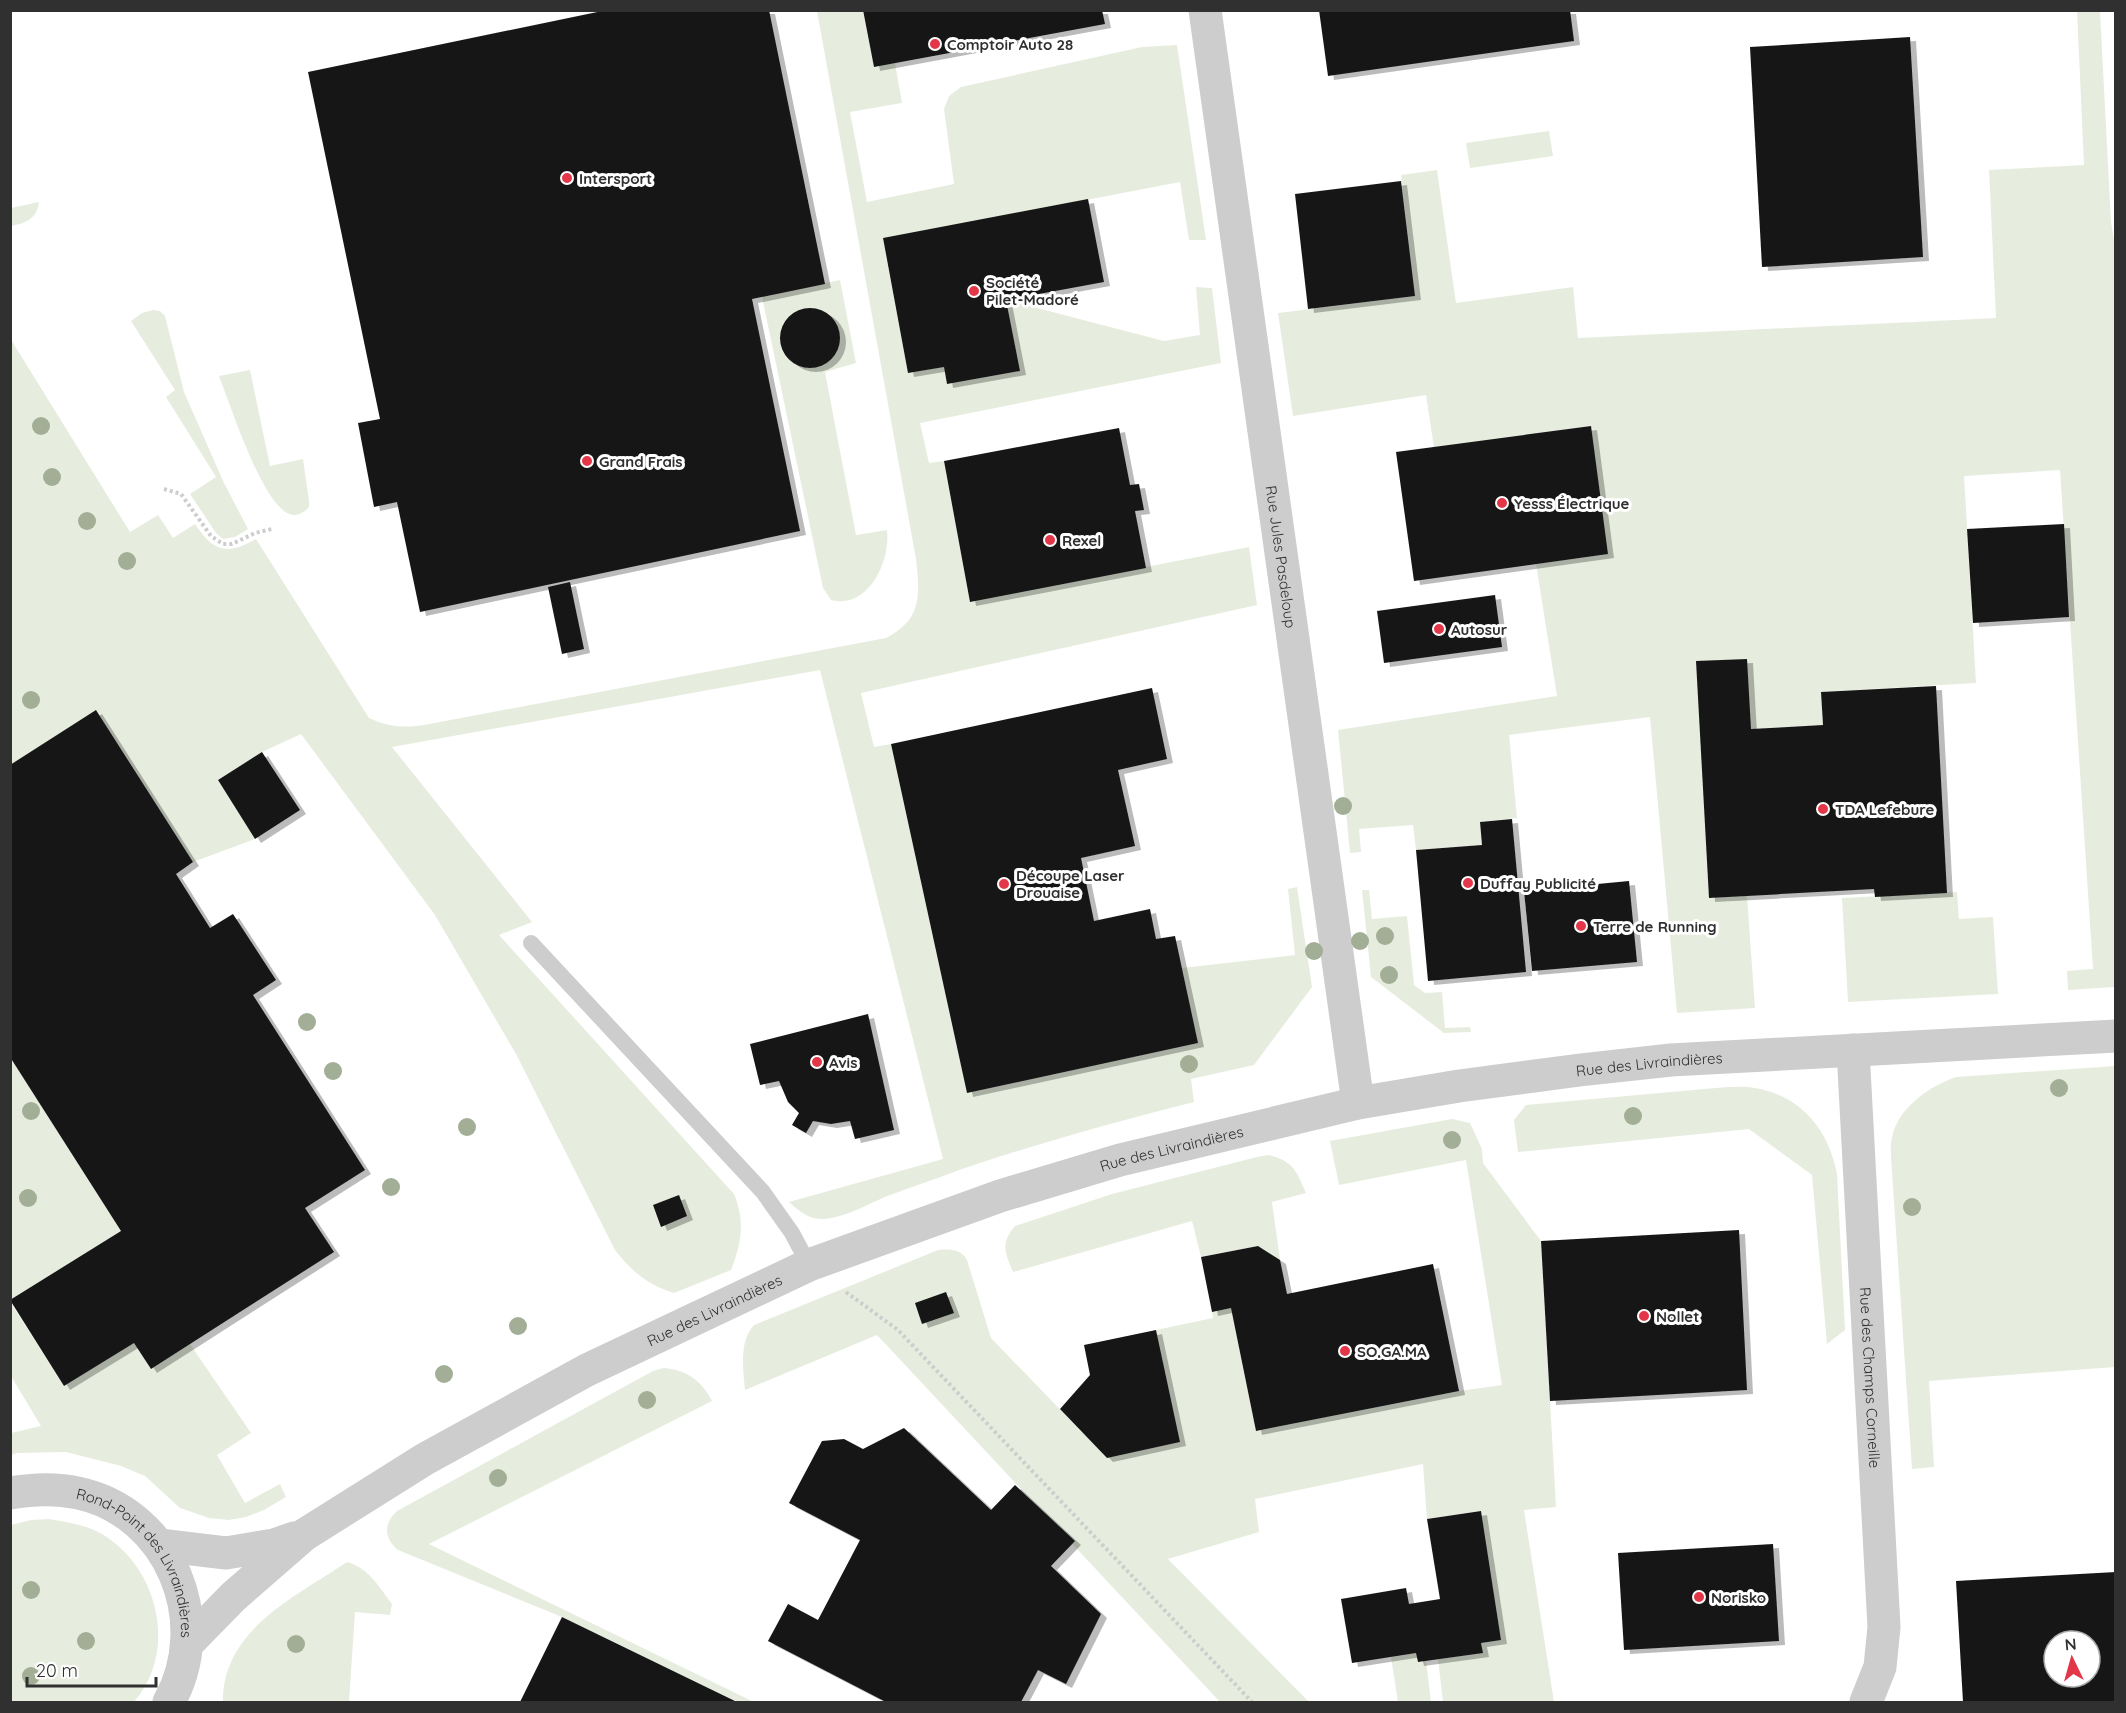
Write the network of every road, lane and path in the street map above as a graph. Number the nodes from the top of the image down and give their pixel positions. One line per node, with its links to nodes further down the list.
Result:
1 (1205, 10): 7 (street, Rue Jules Pasdeloup)
2 (164, 489): 3 (path)
3 (272, 529)
4 (531, 943): 8 (lane)
5 (2115, 1036): 6 (street, Rue des Livraindières)
6 (1853, 1050): 7 (street, Rue des Livraindières); 15 (street, Rue des Champs Corneille)
7 (1358, 1103): 8 (street, Rue des Livraindières)
8 (808, 1265): 10 (street, Rue des Livraindières); 14 (path)
9 (10, 1493): 11 (street, Rond-Point des Livraindières)
10 (304, 1535): 11 (street); 12 (street)
11 (159, 1545): 12 (street, Rond-Point des Livraindières)
12 (188, 1643): 13 (street, Rond-Point des Livraindières)
13 (178, 1696)
14 (1252, 1702)
15 (1866, 1702)

